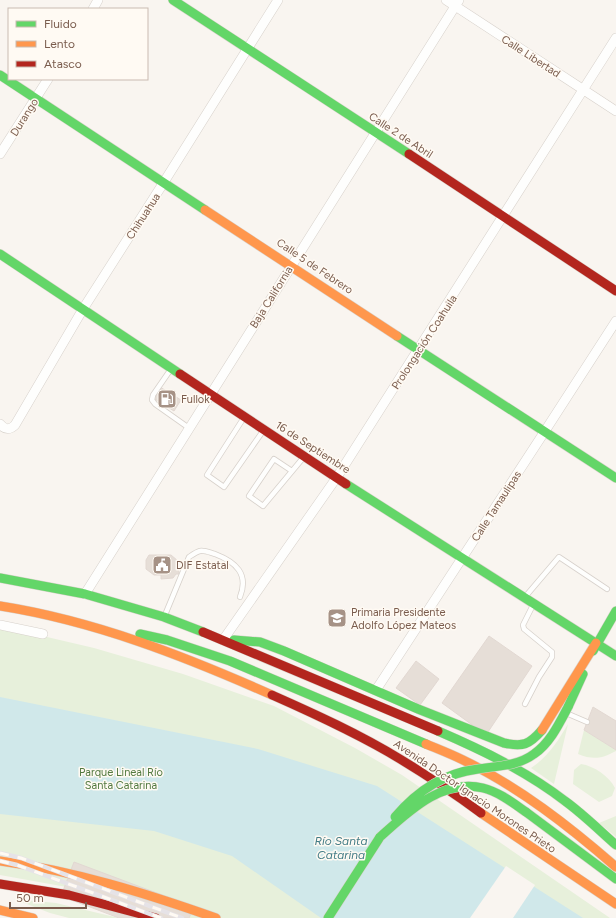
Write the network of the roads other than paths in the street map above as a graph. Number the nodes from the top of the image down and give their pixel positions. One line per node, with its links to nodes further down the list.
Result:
1 (172, 0): 6 (main road, Calle 2 de Abril)
2 (278, 0): 6 (street, Chihuahua)
3 (446, 0): 4 (street, Calle Libertad)
4 (457, 3): 9 (street, Calle Libertad); 12 (street, Baja California)
5 (616, 38): 9 (street, Prolongación Coahuila)
6 (247, 49): 12 (main road, Calle 2 de Abril); 14 (street, Chihuahua)
7 (0, 75): 10 (main road, Calle 5 de Febrero)
8 (47, 80): 10 (street, Durango)
9 (583, 89): 11 (street, Calle Libertad); 15 (street, Prolongación Coahuila)
10 (36, 98): 13 (street, Durango); 14 (main road, Calle 5 de Febrero)
11 (616, 111)
12 (375, 133): 15 (main road, Calle 2 de Abril); 17 (street, Baja California)
13 (0, 154)
14 (164, 182): 17 (main road, Calle 5 de Febrero); 19 (street, Chihuahua)
15 (504, 216): 18 (main road, Calle 2 de Abril); 21 (street, Prolongación Coahuila)
16 (0, 254): 19 (main road, 16 de Septiembre)
17 (292, 265): 21 (main road, Calle 5 de Febrero); 23 (street, Baja California)
18 (616, 291)
19 (83, 309): 22 (main road, 16 de Septiembre); 25 (street, Chihuahua)
20 (616, 320): 28 (street, Calle Tamaulipas)
21 (418, 350): 28 (main road, Calle 5 de Febrero); 31 (street, Prolongación Coahuila)
22 (172, 368): 23 (main road, 16 de Septiembre); 26 (lane)
23 (210, 393): 24 (main road, 16 de Septiembre); 26 (street, Baja California)
24 (245, 416): 27 (main road, 16 de Septiembre); 27 (lane)
25 (3, 427)
26 (189, 428): 36 (street, Baja California)
27 (264, 429): 29 (main road, 16 de Septiembre)
28 (545, 432): 32 (main road, Calle 5 de Febrero); 33 (street, Calle Tamaulipas)
29 (304, 457): 30 (lane); 31 (main road, 16 de Septiembre)
30 (292, 471): 30 (lane)
31 (337, 477): 33 (main road, 16 de Septiembre); 46 (street, Prolongación Coahuila)
32 (616, 478)
33 (462, 558): 38 (main road, 16 de Septiembre); 49 (street, Calle Tamaulipas)
34 (0, 578): 36 (main road)
35 (607, 589): 38 (lane)
36 (85, 594): 42 (main road)
37 (240, 597): 42 (lane)
38 (524, 598): 39 (main road, 16 de Septiembre)
39 (534, 604): 47 (main road, 16 de Septiembre); 50 (lane)
40 (0, 606): 44 (main road, Avenida Doctor Ignacio Morones Prieto)
41 (616, 611): 47 (main road)
42 (164, 617): 46 (main road)
43 (0, 625): 45 (street)
44 (106, 631): 56 (main road); 59 (main road, Avenida Doctor Ignacio Morones Prieto)
45 (42, 634)
46 (225, 640): 49 (main road); 54 (main road)
47 (596, 643): 48 (main road, 16 de Septiembre); 49 (main road); 51 (main road)
48 (616, 656)
49 (376, 690)
50 (525, 704)
51 (566, 710): 52 (lane); 53 (main road, bridge)
52 (588, 722)
53 (380, 837): 57 (main road, bridge); 64 (main road)
54 (616, 845)
55 (0, 861): 63 (main road)
56 (616, 866)
57 (616, 879)
58 (0, 884): 62 (main road)
59 (616, 904)
60 (0, 910): 61 (main road)
61 (33, 918)
62 (156, 918)
63 (216, 918)
64 (328, 918)

